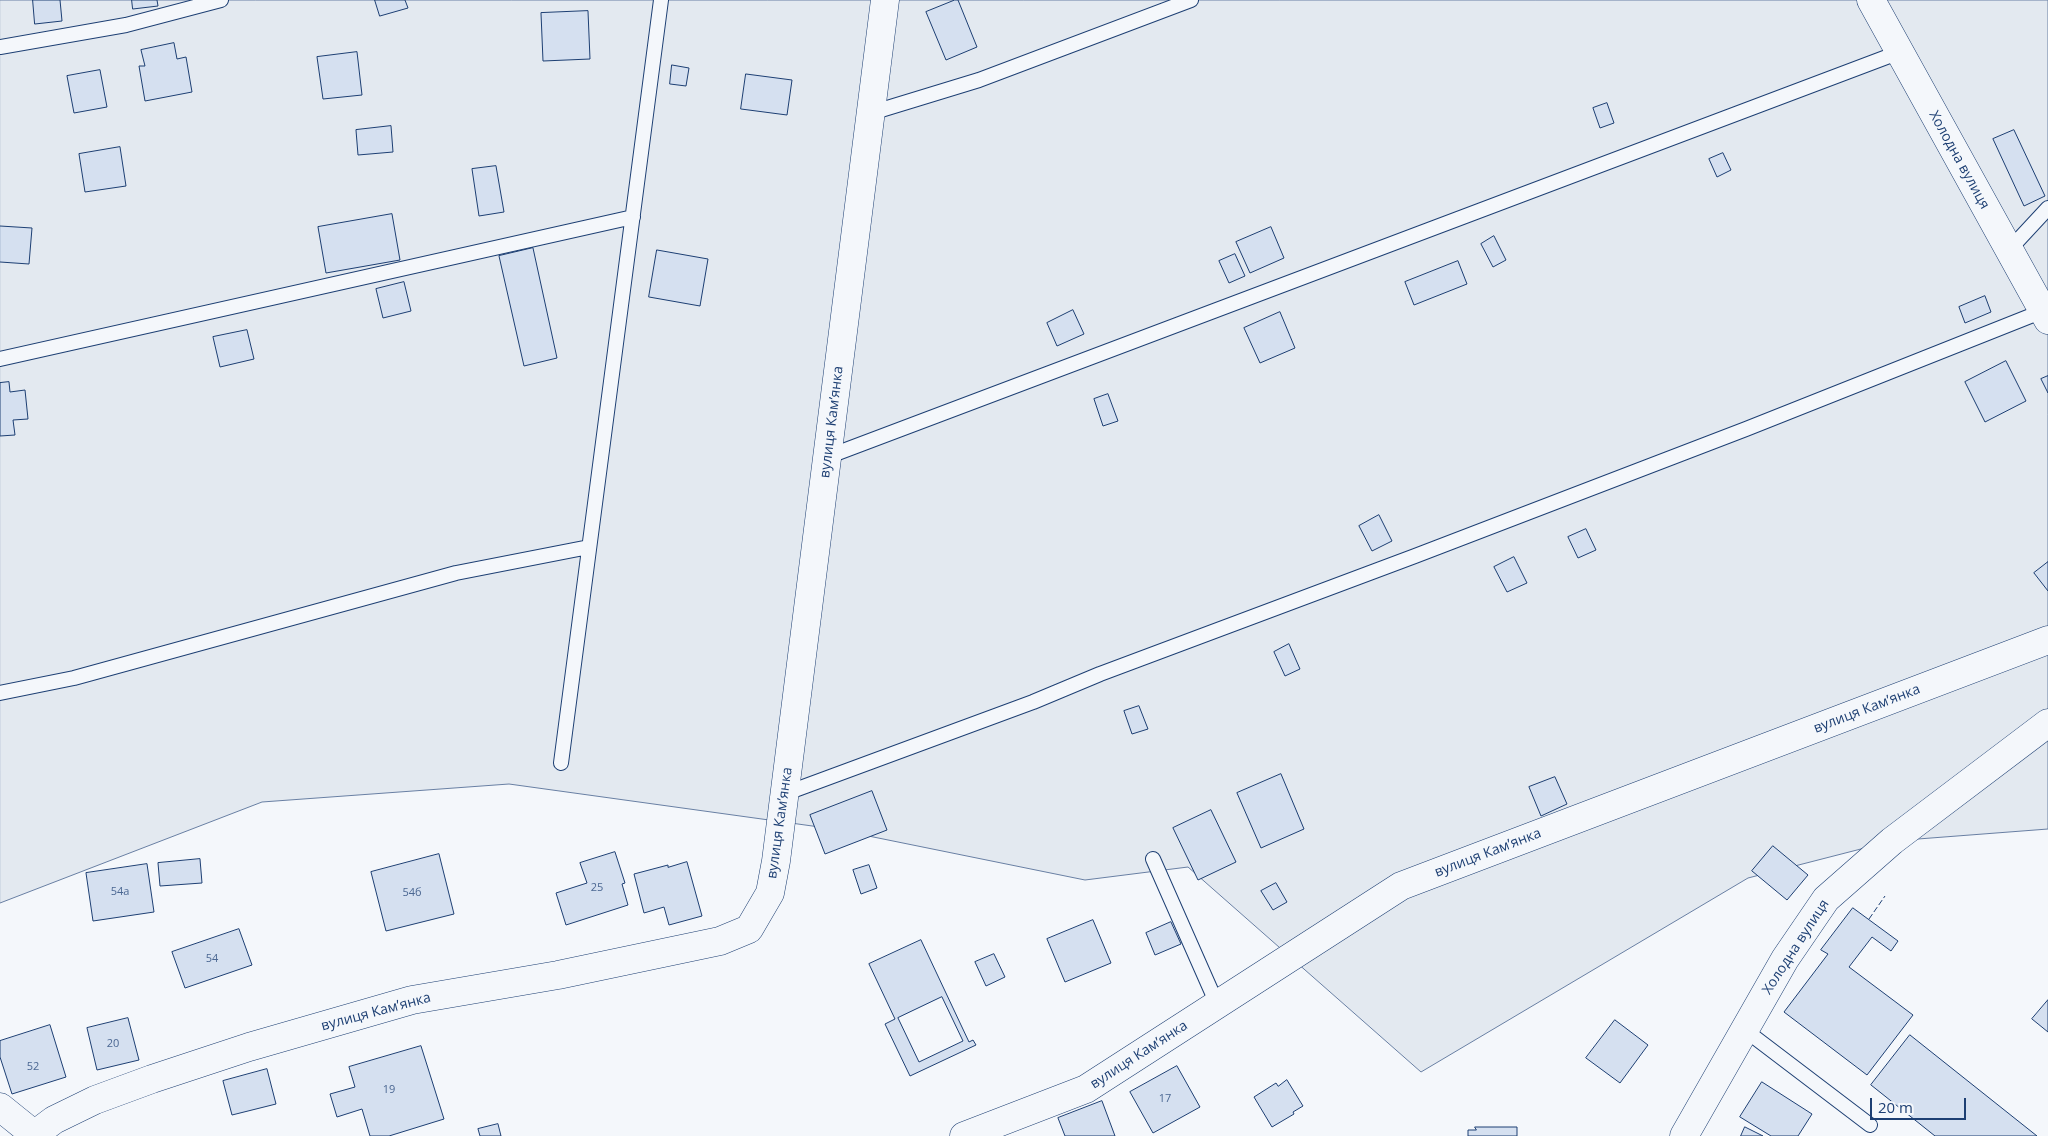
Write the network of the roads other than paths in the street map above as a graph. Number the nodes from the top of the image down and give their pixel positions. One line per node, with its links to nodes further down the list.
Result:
1 (221, 0): 6 (lane)
2 (661, 0): 10 (lane)
3 (885, 0): 8 (street, вулиця Камʼянка)
4 (1191, 0): 8 (lane)
5 (1871, 0): 7 (street, Холодна вулиця)
6 (0, 47)
7 (1900, 52): 11 (street, Холодна вулиця); 14 (lane)
8 (871, 114): 14 (street, вулиця Камʼянка)
9 (2048, 208): 11 (lane)
10 (633, 217): 13 (lane); 15 (lane)
11 (2009, 250): 12 (street, Холодна вулиця)
12 (2046, 316): 20 (lane)
13 (0, 359)
14 (827, 457): 20 (street, вулиця Камʼянка)
15 (589, 546): 17 (lane); 19 (lane)
16 (2048, 640): 22 (street, вулиця Камʼянка)
17 (0, 693)
18 (2048, 723): 23 (street, Холодна вулиця)
19 (561, 763)
20 (784, 794): 26 (street, вулиця Камʼянка)
21 (1153, 859): 22 (lane)
22 (1217, 1004): 27 (street, вулиця Камʼянка)
23 (1744, 1030): 25 (lane); 28 (street, Холодна вулиця)
24 (0, 1107): 26 (street)
25 (1870, 1125)
26 (35, 1135)
27 (964, 1136)
28 (1684, 1136)

